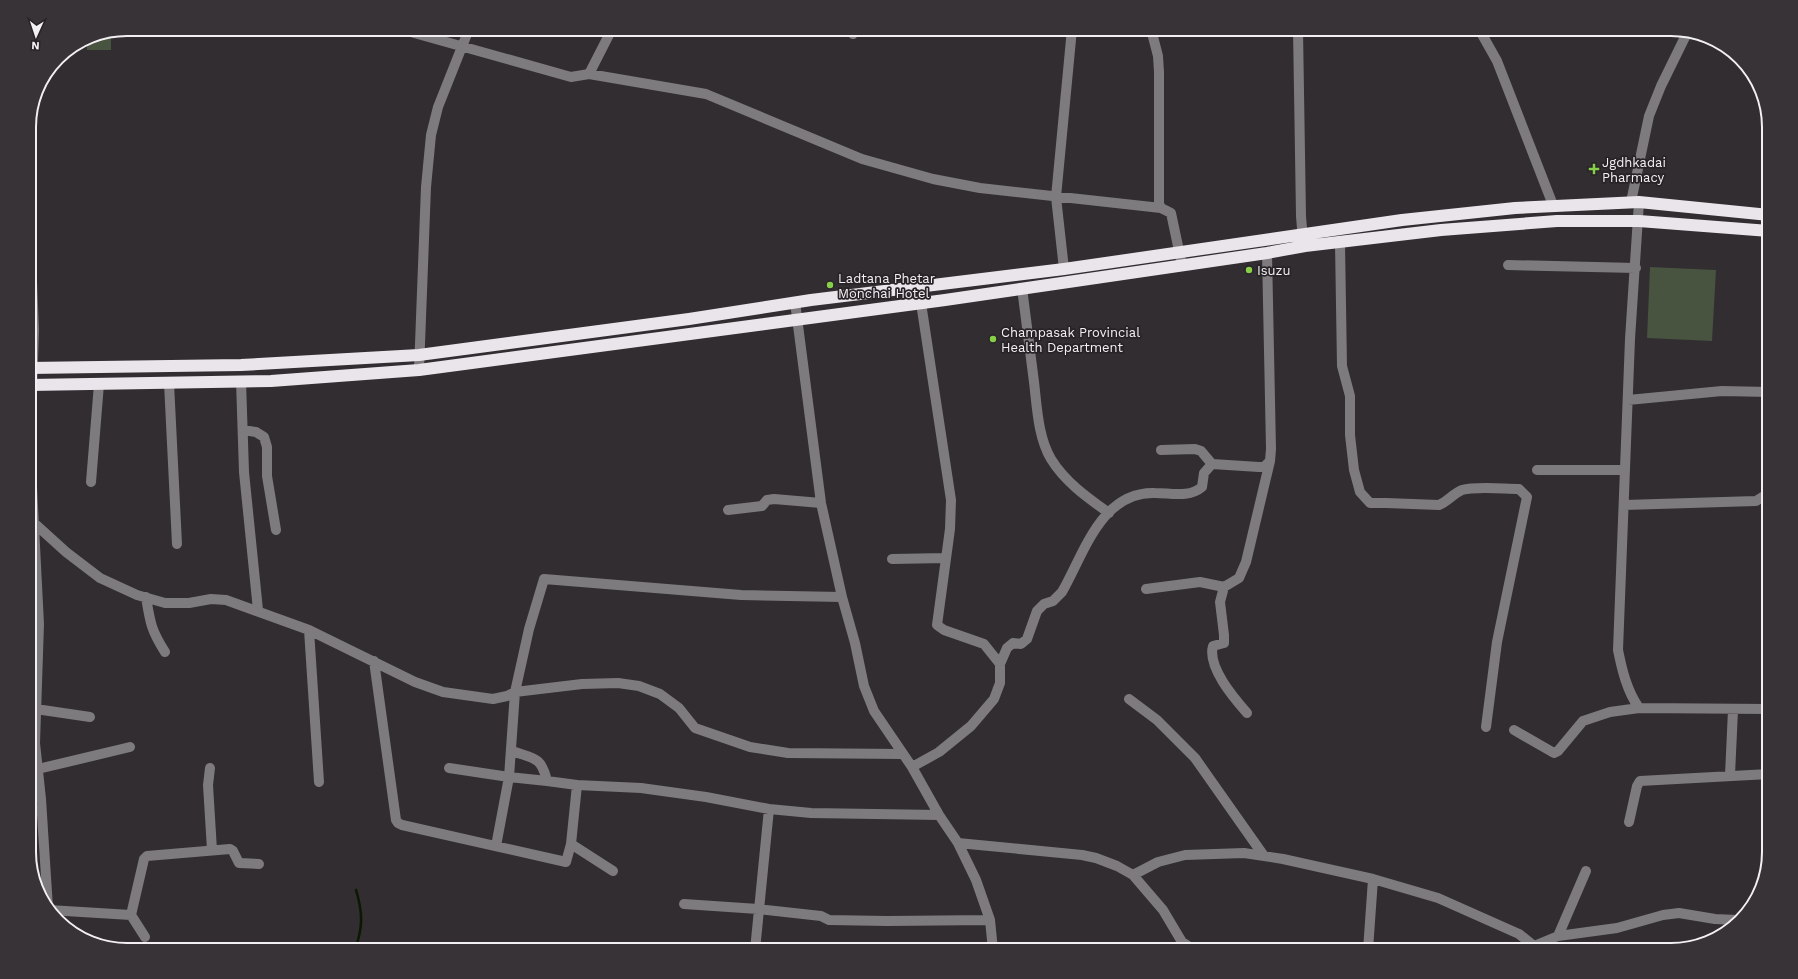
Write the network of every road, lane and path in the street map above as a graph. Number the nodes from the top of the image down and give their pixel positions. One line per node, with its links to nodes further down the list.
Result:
1 (423, 36): 9 (street)
2 (466, 36): 9 (street)
3 (608, 36): 10 (street)
4 (1071, 36): 11 (street)
5 (1153, 36): 14 (street)
6 (1298, 36): 18 (street)
7 (1483, 36): 13 (street)
8 (1685, 37): 12 (street)
9 (462, 48): 10 (street); 30 (street)
10 (589, 74): 11 (street)
11 (1056, 197): 14 (street); 25 (street)
12 (1635, 202): 13 (highway); 15 (highway); 16 (street)
13 (1553, 205): 18 (highway)
14 (1161, 208): 20 (street)
15 (1762, 214)
16 (1639, 221): 17 (highway); 19 (highway); 24 (street)
17 (1762, 230)
18 (1303, 241): 19 (highway); 20 (highway); 21 (highway)
19 (1340, 243): 77 (street)
20 (1179, 251): 22 (street); 25 (highway)
21 (1267, 253): 22 (highway); 43 (street)
22 (1182, 265): 26 (highway)
23 (1508, 265): 24 (street)
24 (1636, 268): 40 (street)
25 (1064, 269): 27 (highway)
26 (1022, 288): 28 (highway); 52 (street)
27 (795, 302): 29 (street); 30 (highway)
28 (922, 303): 29 (highway); 56 (street)
29 (798, 319): 33 (highway); 49 (street)
30 (419, 355): 31 (highway); 33 (street)
31 (272, 364): 32 (highway); 34 (highway)
32 (36, 367)
33 (419, 370): 34 (highway)
34 (271, 380): 35 (highway)
35 (241, 381): 36 (highway); 41 (street)
36 (169, 383): 37 (highway); 55 (street)
37 (99, 384): 38 (highway); 47 (street)
38 (36, 385)
39 (1762, 392): 40 (street)
40 (1628, 400): 46 (street)
41 (243, 430): 54 (street); 63 (street)
42 (1161, 450): 44 (street)
43 (1270, 461): 44 (street); 59 (street)
44 (1212, 464): 52 (street)
45 (1537, 470): 46 (street)
46 (1625, 470): 50 (street)
47 (91, 482)
48 (1762, 497): 50 (street)
49 (821, 503): 51 (street); 62 (street)
50 (1624, 505): 71 (street)
51 (728, 510)
52 (1109, 513): 68 (street)
53 (36, 525): 61 (street)
54 (276, 530)
55 (177, 544)
56 (946, 558): 57 (street); 68 (street)
57 (892, 559)
58 (36, 563): 66 (street)
59 (1224, 588): 60 (street); 75 (street)
60 (1146, 589)
61 (146, 597): 63 (street); 65 (street)
62 (842, 597): 69 (street); 82 (street)
63 (258, 610): 64 (street)
64 (309, 630): 67 (street); 91 (street)
65 (165, 652)
66 (36, 660)
67 (374, 661): 69 (street); 100 (street)
68 (1000, 664): 83 (street)
69 (515, 692): 80 (street); 82 (street)
70 (1129, 699): 102 (street)
71 (1639, 708): 74 (street); 78 (street)
72 (36, 709): 76 (street)
73 (1762, 709): 74 (street)
74 (1733, 710): 88 (street)
75 (1247, 713)
76 (90, 717)
77 (1486, 727)
78 (1514, 730)
79 (130, 747): 86 (street)
80 (512, 751): 89 (street); 90 (street)
81 (36, 752): 86 (street)
82 (902, 754): 83 (street)
83 (912, 767): 96 (street)
84 (210, 768): 101 (street)
85 (449, 768): 89 (street)
86 (38, 770): 94 (street)
87 (1762, 774): 88 (street)
88 (1730, 775): 97 (street)
89 (509, 777): 90 (street); 100 (street)
90 (547, 780): 92 (street)
91 (319, 782)
92 (577, 785): 95 (street); 99 (street)
93 (36, 798): 94 (street)
94 (41, 799): 108 (street)
95 (769, 809): 96 (street); 110 (street)
96 (939, 815): 98 (street)
97 (1629, 822)
98 (958, 843): 106 (street); 113 (street)
99 (571, 844): 100 (street); 104 (street)
100 (496, 846)
101 (212, 850): 103 (street); 112 (street)
102 (1264, 856): 106 (street); 107 (street)
103 (258, 864)
104 (613, 871)
105 (1586, 871): 115 (street)
106 (1133, 875): 119 (street)
107 (1373, 879): 120 (street); 121 (street)
108 (47, 896)
109 (684, 904): 110 (street)
110 (758, 909): 113 (street); 117 (street)
111 (57, 910): 112 (street)
112 (131, 915): 116 (street)
113 (990, 920): 118 (street)
114 (1731, 920): 115 (street)
115 (1558, 936): 122 (street)
116 (145, 937)
117 (756, 943)
118 (992, 943)
119 (1184, 943)
120 (1372, 943)
121 (1529, 943)
122 (1545, 943)

